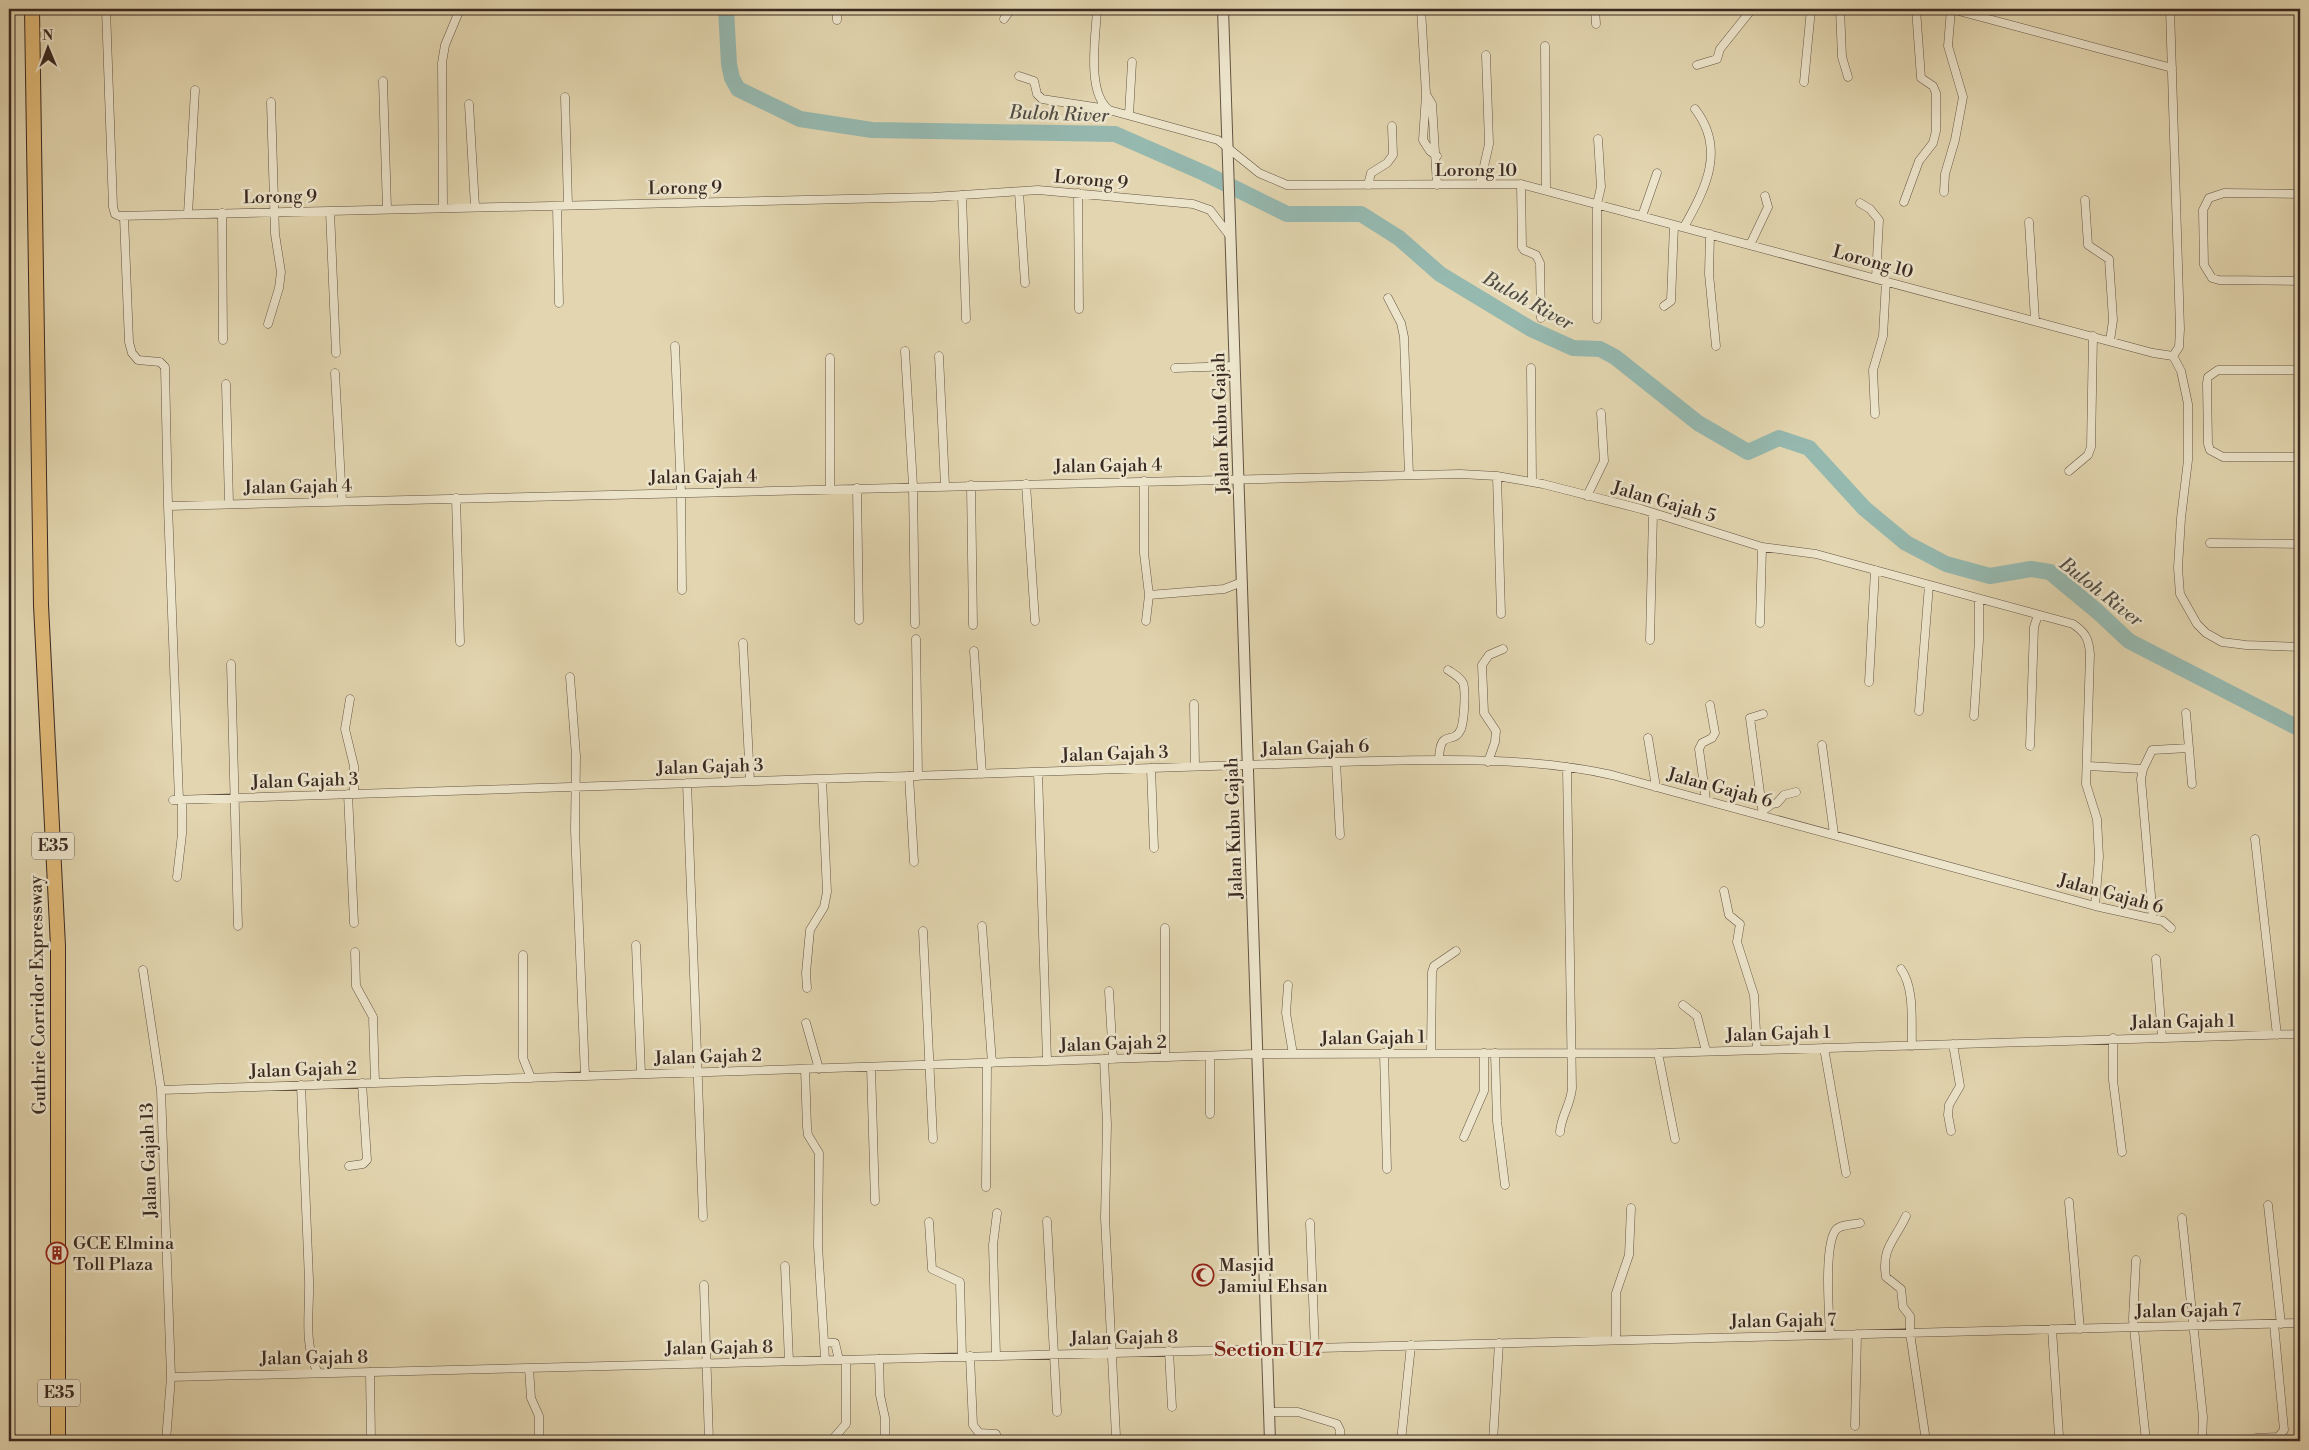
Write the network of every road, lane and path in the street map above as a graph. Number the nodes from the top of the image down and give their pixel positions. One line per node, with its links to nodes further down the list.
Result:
1 (32, 9): 313 (highway, Guthrie Corridor Expressway / E35)
2 (106, 9): 66 (street)
3 (460, 9): 58 (street)
4 (837, 9): 17 (street)
5 (1011, 9): 16 (street)
6 (1097, 9): 34 (street)
7 (1223, 9): 38 (street, Jalan Kubu Gajah)
8 (1421, 9): 29 (street)
9 (1595, 9): 18 (street)
10 (1752, 9): 22 (street)
11 (1811, 9): 27 (street)
12 (1840, 9): 25 (street)
13 (1916, 9): 53 (street)
14 (1951, 9): 23 (street); 47 (street)
15 (2170, 9): 23 (street)
16 (1004, 19)
17 (837, 20)
18 (1596, 24)
19 (1545, 46): 45 (street)
20 (1486, 56): 41 (street)
21 (1132, 62): 35 (street)
22 (1697, 65)
23 (2172, 68): 94 (street)
24 (1019, 76): 34 (street, Lorong 10)
25 (1848, 77)
26 (383, 81): 60 (street)
27 (1804, 82)
28 (195, 90): 64 (street)
29 (1426, 94): 39 (street); 39 (street)
30 (564, 97): 56 (street)
31 (271, 102): 62 (street)
32 (469, 104): 59 (street)
33 (1694, 109): 69 (street)
34 (1109, 110): 35 (street, Lorong 10)
35 (1129, 115): 38 (street, Lorong 10)
36 (1392, 126): 43 (street)
37 (1598, 139): 55 (street)
38 (1228, 153): 43 (street, Lorong 10); 71 (street, Jalan Kubu Gajah)
39 (1437, 156): 44 (street)
40 (1657, 173): 65 (street)
41 (1480, 184): 42 (street, Lorong 10); 44 (street, Lorong 10)
42 (1522, 184): 45 (street, Lorong 10); 81 (street)
43 (1368, 185): 44 (street, Lorong 10)
44 (1437, 185)
45 (1546, 190): 55 (street, Lorong 10)
46 (1019, 192): 48 (street, Lorong 9); 50 (street, Lorong 9); 76 (street)
47 (1944, 192)
48 (1078, 193): 71 (street, Lorong 9); 80 (street)
49 (2300, 194): 75 (street)
50 (962, 195): 56 (street, Lorong 9); 82 (street)
51 (1765, 196): 72 (street)
52 (2085, 200): 88 (street)
53 (1904, 202)
54 (1860, 203): 73 (street)
55 (1597, 204): 65 (street, Lorong 10); 83 (street)
56 (568, 205): 57 (street, Lorong 9)
57 (557, 206): 59 (street, Lorong 9); 78 (street)
58 (443, 208): 59 (street, Lorong 9); 60 (street, Lorong 9)
59 (475, 208)
60 (388, 210): 61 (street, Lorong 9)
61 (330, 211): 62 (street, Lorong 9); 92 (street)
62 (275, 212): 63 (street, Lorong 9); 85 (street)
63 (222, 213): 64 (street, Lorong 9); 87 (street)
64 (188, 214): 66 (street, Lorong 9)
65 (1642, 216): 68 (street, Lorong 10)
66 (124, 217): 122 (street)
67 (2029, 222): 84 (street)
68 (1674, 225): 69 (street, Lorong 10); 79 (street)
69 (1684, 227): 70 (street, Lorong 10)
70 (1710, 234): 72 (street, Lorong 10); 90 (street)
71 (1231, 238): 96 (street, Jalan Kubu Gajah)
72 (1750, 245): 73 (street, Lorong 10)
73 (1876, 278): 74 (street, Lorong 10)
74 (1886, 281): 84 (street, Lorong 10); 103 (street)
75 (2300, 281)
76 (1025, 283)
77 (1388, 298): 106 (street)
78 (559, 303)
79 (1664, 306)
80 (1079, 309)
81 (1541, 318)
82 (966, 319)
83 (1597, 319)
84 (2036, 320): 86 (street, Lorong 10)
85 (268, 324)
86 (2093, 336): 88 (street, Lorong 10); 105 (street)
87 (223, 340)
88 (2110, 341): 94 (street, Lorong 10)
89 (675, 346): 117 (street)
90 (1716, 346)
91 (905, 350): 113 (street)
92 (336, 353)
93 (940, 356): 114 (street)
94 (2173, 356): 145 (street)
95 (830, 358): 115 (street)
96 (1235, 366): 97 (street); 108 (street, Jalan Kubu Gajah)
97 (1175, 368)
98 (1531, 368): 110 (street)
99 (2300, 370): 104 (street)
100 (335, 373): 120 (street)
101 (226, 384): 121 (street)
102 (1601, 413): 118 (street)
103 (1875, 414)
104 (2300, 457)
105 (2069, 472)
106 (1409, 475): 107 (street, Jalan Gajah 5); 108 (street, Jalan Gajah 5)
107 (1497, 476): 110 (street, Jalan Gajah 5); 133 (street)
108 (1238, 478): 109 (street, Jalan Gajah 4); 128 (street, Jalan Kubu Gajah)
109 (1144, 480): 111 (street, Jalan Gajah 4); 131 (street)
110 (1532, 482): 118 (street, Jalan Gajah 5)
111 (1026, 484): 112 (street, Jalan Gajah 4); 136 (street)
112 (971, 485): 114 (street, Jalan Gajah 4); 140 (street)
113 (913, 486): 114 (street, Jalan Gajah 4); 116 (street, Jalan Gajah 4); 139 (street)
114 (945, 486)
115 (830, 488): 116 (street, Jalan Gajah 4); 117 (street, Jalan Gajah 4)
116 (857, 488): 135 (street)
117 (681, 492): 119 (street, Jalan Gajah 4); 130 (street)
118 (1587, 496): 123 (street, Jalan Gajah 5)
119 (456, 498): 120 (street, Jalan Gajah 4); 143 (street)
120 (342, 501): 121 (street, Jalan Gajah 4)
121 (230, 504): 122 (street, Jalan Gajah 4)
122 (168, 506): 185 (street)
123 (1653, 513): 126 (street, Jalan Gajah 5); 142 (street)
124 (2210, 544): 125 (street)
125 (2300, 544)
126 (1762, 547): 127 (street, Jalan Gajah 5); 138 (street)
127 (1875, 570): 129 (street, Jalan Gajah 5); 151 (street)
128 (1242, 582): 131 (street); 166 (street, Jalan Kubu Gajah)
129 (1929, 585): 132 (street, Jalan Gajah 5); 155 (street)
130 (682, 590)
131 (1149, 595): 137 (street)
132 (1979, 599): 134 (street, Jalan Gajah 5); 158 (street)
133 (1501, 614)
134 (2038, 615): 161 (street); 168 (street, Jalan Gajah 5)
135 (859, 620)
136 (1035, 621)
137 (1146, 622)
138 (1760, 623)
139 (915, 624)
140 (973, 625)
141 (916, 639): 175 (street)
142 (1650, 640)
143 (460, 642)
144 (744, 643): 177 (street)
145 (2300, 647)
146 (1502, 649): 165 (street)
147 (974, 651): 173 (street)
148 (232, 664): 184 (street)
149 (1448, 670): 163 (street)
150 (570, 677): 180 (street)
151 (1870, 682)
152 (350, 699): 183 (street)
153 (1194, 704): 167 (street)
154 (1710, 705): 186 (street)
155 (1919, 711)
156 (2186, 713): 162 (street)
157 (1764, 714): 187 (street)
158 (1974, 716)
159 (1648, 738): 181 (street)
160 (1822, 745): 188 (street)
161 (2030, 746)
162 (2189, 748): 171 (street); 179 (street)
163 (1438, 760): 164 (street, Jalan Gajah 6); 165 (street, Jalan Gajah 6)
164 (1336, 762): 166 (street, Jalan Gajah 6); 189 (street)
165 (1488, 762): 170 (street, Jalan Gajah 6)
166 (1248, 765): 167 (street, Jalan Gajah 3); 230 (street, Jalan Kubu Gajah)
167 (1195, 766): 169 (street, Jalan Gajah 3)
168 (2088, 766): 171 (street); 195 (street)
169 (1151, 768): 172 (street, Jalan Gajah 3); 191 (street)
170 (1567, 768): 181 (street, Jalan Gajah 6); 225 (street)
171 (2143, 769): 196 (street)
172 (1038, 772): 173 (street, Jalan Gajah 3); 236 (street)
173 (982, 774): 175 (street, Jalan Gajah 3)
174 (909, 776): 175 (street, Jalan Gajah 3); 176 (street, Jalan Gajah 3); 192 (street)
175 (918, 776)
176 (822, 779): 177 (street, Jalan Gajah 3); 211 (street)
177 (750, 781): 178 (street, Jalan Gajah 3)
178 (688, 783): 180 (street, Jalan Gajah 3); 242 (street)
179 (2192, 784)
180 (576, 787): 183 (street, Jalan Gajah 3); 244 (street)
181 (1656, 787): 186 (street, Jalan Gajah 6)
182 (1796, 792): 187 (street)
183 (351, 794): 184 (street, Jalan Gajah 3); 197 (street)
184 (237, 798): 185 (street, Jalan Gajah 3); 198 (street)
185 (178, 800): 193 (street)
186 (1706, 800): 187 (street, Jalan Gajah 6)
187 (1763, 813): 188 (street, Jalan Gajah 6)
188 (1834, 834): 195 (street, Jalan Gajah 6)
189 (1340, 835)
190 (2256, 839): 216 (street)
191 (1154, 848)
192 (914, 862)
193 (177, 877)
194 (1724, 891): 222 (street)
195 (2094, 906): 196 (street, Jalan Gajah 6)
196 (2153, 919): 201 (street, Jalan Gajah 6)
197 (354, 924)
198 (238, 926)
199 (982, 926): 237 (street)
200 (1165, 928): 233 (street)
201 (2171, 928)
202 (923, 930): 238 (street)
203 (636, 945): 243 (street)
204 (1456, 951): 224 (street)
205 (355, 952): 246 (street)
206 (523, 955): 245 (street)
207 (2156, 960): 217 (street)
208 (1901, 969): 220 (street)
209 (144, 970): 249 (street, Jalan Gajah 13)
210 (1288, 985): 231 (street)
211 (807, 988)
212 (1110, 991): 235 (street)
213 (1683, 1005): 223 (street)
214 (806, 1023): 240 (street)
215 (2300, 1034): 216 (street, Jalan Gajah 1)
216 (2277, 1035): 217 (street, Jalan Gajah 1)
217 (2162, 1037): 218 (street, Jalan Gajah 1)
218 (2112, 1038): 219 (street, Jalan Gajah 1); 256 (street)
219 (1953, 1044): 220 (street, Jalan Gajah 1); 251 (street)
220 (1912, 1046): 221 (street, Jalan Gajah 1)
221 (1824, 1048): 222 (street, Jalan Gajah 1); 259 (street)
222 (1757, 1050): 223 (street, Jalan Gajah 1)
223 (1706, 1051): 226 (street, Jalan Gajah 1)
224 (1431, 1052): 227 (street, Jalan Gajah 1); 228 (street, Jalan Gajah 1)
225 (1572, 1052): 226 (street, Jalan Gajah 1); 229 (street, Jalan Gajah 1); 252 (street)
226 (1658, 1052): 254 (street)
227 (1384, 1053): 231 (street, Jalan Gajah 1); 258 (street)
228 (1484, 1053): 229 (street, Jalan Gajah 1); 253 (street)
229 (1495, 1053): 260 (street)
230 (1256, 1054): 231 (street, Jalan Gajah 1); 232 (street, Jalan Gajah 2); 291 (street, Jalan Kubu Gajah)
231 (1293, 1054)
232 (1210, 1056): 233 (street, Jalan Gajah 2); 250 (street)
233 (1165, 1057): 235 (street, Jalan Gajah 2)
234 (1104, 1059): 235 (street, Jalan Gajah 2); 236 (street, Jalan Gajah 2); 293 (street)
235 (1112, 1059)
236 (1047, 1061): 237 (street, Jalan Gajah 2)
237 (989, 1063): 238 (street, Jalan Gajah 2); 261 (street)
238 (930, 1065): 239 (street, Jalan Gajah 2); 255 (street)
239 (871, 1067): 240 (street, Jalan Gajah 2); 262 (street)
240 (819, 1068): 241 (street, Jalan Gajah 2)
241 (805, 1069): 242 (street, Jalan Gajah 2); 287 (street)
242 (699, 1072): 243 (street, Jalan Gajah 2); 268 (street)
243 (641, 1074): 244 (street, Jalan Gajah 2)
244 (585, 1076): 245 (street, Jalan Gajah 2)
245 (531, 1078): 246 (street, Jalan Gajah 2)
246 (375, 1083): 247 (street, Jalan Gajah 2)
247 (362, 1084): 248 (street, Jalan Gajah 2); 257 (street)
248 (301, 1086): 249 (street, Jalan Gajah 2); 304 (street)
249 (161, 1090): 305 (street, Jalan Gajah 13)
250 (1210, 1114)
251 (1951, 1131)
252 (1560, 1132)
253 (1464, 1137)
254 (1675, 1139)
255 (933, 1140)
256 (2122, 1152)
257 (349, 1166)
258 (1387, 1169)
259 (1846, 1173)
260 (1505, 1186)
261 (986, 1187)
262 (876, 1200)
263 (2069, 1202): 282 (street)
264 (2268, 1204): 278 (street)
265 (1631, 1208): 286 (street)
266 (997, 1213): 295 (street)
267 (1906, 1216): 283 (street)
268 (703, 1218)
269 (2182, 1218): 279 (street)
270 (929, 1222): 296 (street)
271 (1047, 1222): 294 (street)
272 (1310, 1223): 290 (street)
273 (1860, 1223): 285 (street)
274 (2136, 1260): 280 (street)
275 (785, 1266): 300 (street)
276 (704, 1285): 301 (street)
277 (2300, 1323): 278 (street, Jalan Gajah 7)
278 (2277, 1324): 279 (street, Jalan Gajah 7); 312 (street)
279 (2194, 1326): 280 (street, Jalan Gajah 7); 327 (street)
280 (2135, 1327): 282 (street, Jalan Gajah 7); 326 (street)
281 (2052, 1329): 282 (street, Jalan Gajah 7); 283 (street, Jalan Gajah 7); 311 (street)
282 (2080, 1329)
283 (1910, 1333): 284 (street, Jalan Gajah 7); 325 (street)
284 (1857, 1334): 285 (street, Jalan Gajah 7); 309 (street)
285 (1830, 1335): 286 (street, Jalan Gajah 7)
286 (1616, 1340): 288 (street, Jalan Gajah 7)
287 (824, 1342): 298 (street); 299 (street)
288 (1499, 1343): 289 (street, Jalan Gajah 7); 324 (street)
289 (1411, 1345): 290 (street, Jalan Gajah 7); 323 (street)
290 (1315, 1348): 291 (street, Jalan Gajah 7)
291 (1267, 1349): 292 (street, Jalan Gajah 8); 308 (street, Jalan Kubu Gajah)
292 (1169, 1351): 293 (street, Jalan Gajah 8); 306 (street)
293 (1112, 1353): 294 (street, Jalan Gajah 8); 310 (street)
294 (1055, 1354): 295 (street, Jalan Gajah 8); 307 (street)
295 (996, 1356): 296 (street, Jalan Gajah 8)
296 (966, 1357): 297 (street, Jalan Gajah 8); 320 (street)
297 (880, 1359): 299 (street, Jalan Gajah 8); 319 (street)
298 (825, 1360): 299 (street, Jalan Gajah 8); 300 (street, Jalan Gajah 8)
299 (842, 1360): 318 (street)
300 (789, 1361): 301 (street, Jalan Gajah 8)
301 (706, 1363): 302 (street, Jalan Gajah 8); 317 (street)
302 (529, 1368): 303 (street, Jalan Gajah 8); 316 (street)
303 (370, 1372): 304 (street, Jalan Gajah 8); 315 (street)
304 (318, 1373): 305 (street, Jalan Gajah 8)
305 (171, 1377): 314 (street, Jalan Gajah 13)
306 (1172, 1407)
307 (1057, 1412)
308 (1269, 1412): 321 (street, Jalan Kubu Gajah); 322 (street)
309 (1855, 1426)
310 (1116, 1436)
311 (2058, 1436)
312 (2256, 1438)
313 (58, 1441)
314 (166, 1441)
315 (370, 1441)
316 (539, 1441)
317 (709, 1441)
318 (831, 1441)
319 (885, 1441)
320 (998, 1441)
321 (1270, 1441)
322 (1340, 1441)
323 (1401, 1441)
324 (1493, 1441)
325 (1926, 1441)
326 (2146, 1441)
327 (2202, 1441)

